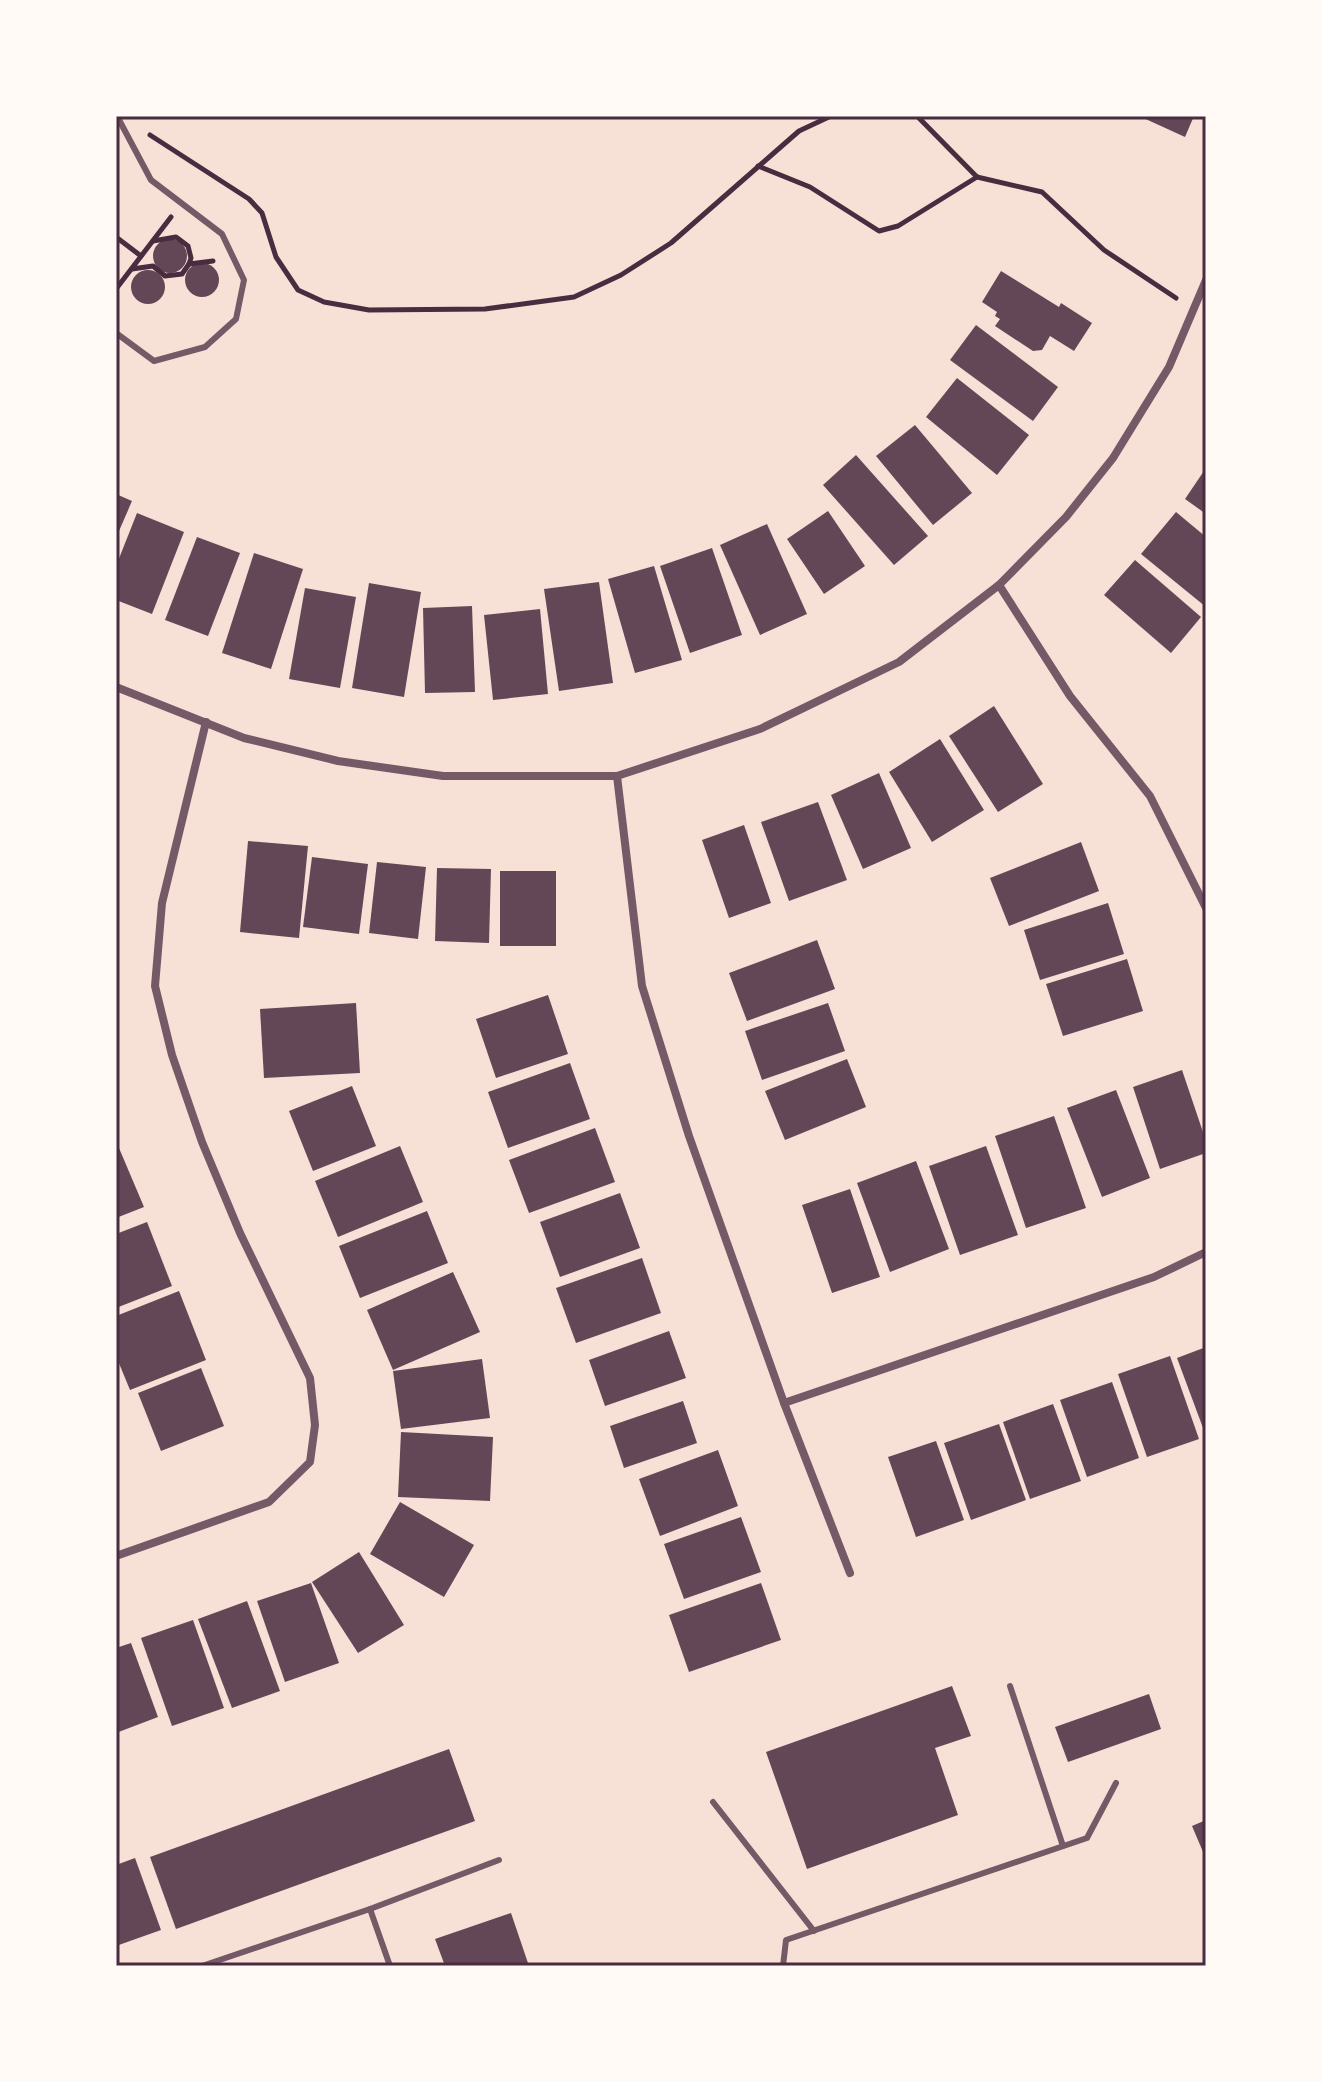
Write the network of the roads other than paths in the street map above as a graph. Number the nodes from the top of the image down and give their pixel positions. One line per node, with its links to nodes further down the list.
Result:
1 (117, 116): 3 (lane)
2 (1206, 280): 4 (street)
3 (116, 333)
4 (999, 585): 7 (street); 8 (street)
5 (116, 687): 6 (street)
6 (206, 722): 7 (street); 11 (street)
7 (617, 776): 10 (street)
8 (1206, 908)
9 (1206, 1252): 10 (street)
10 (784, 1403): 12 (street)
11 (116, 1556)
12 (850, 1573)
13 (1010, 1686): 16 (lane)
14 (1116, 1783): 16 (lane)
15 (713, 1802): 19 (lane)
16 (1063, 1846): 19 (lane)
17 (499, 1860): 18 (lane)
18 (370, 1909): 20 (lane); 21 (lane)
19 (814, 1931): 22 (lane)
20 (202, 1966)
21 (390, 1966)
22 (783, 1966)

